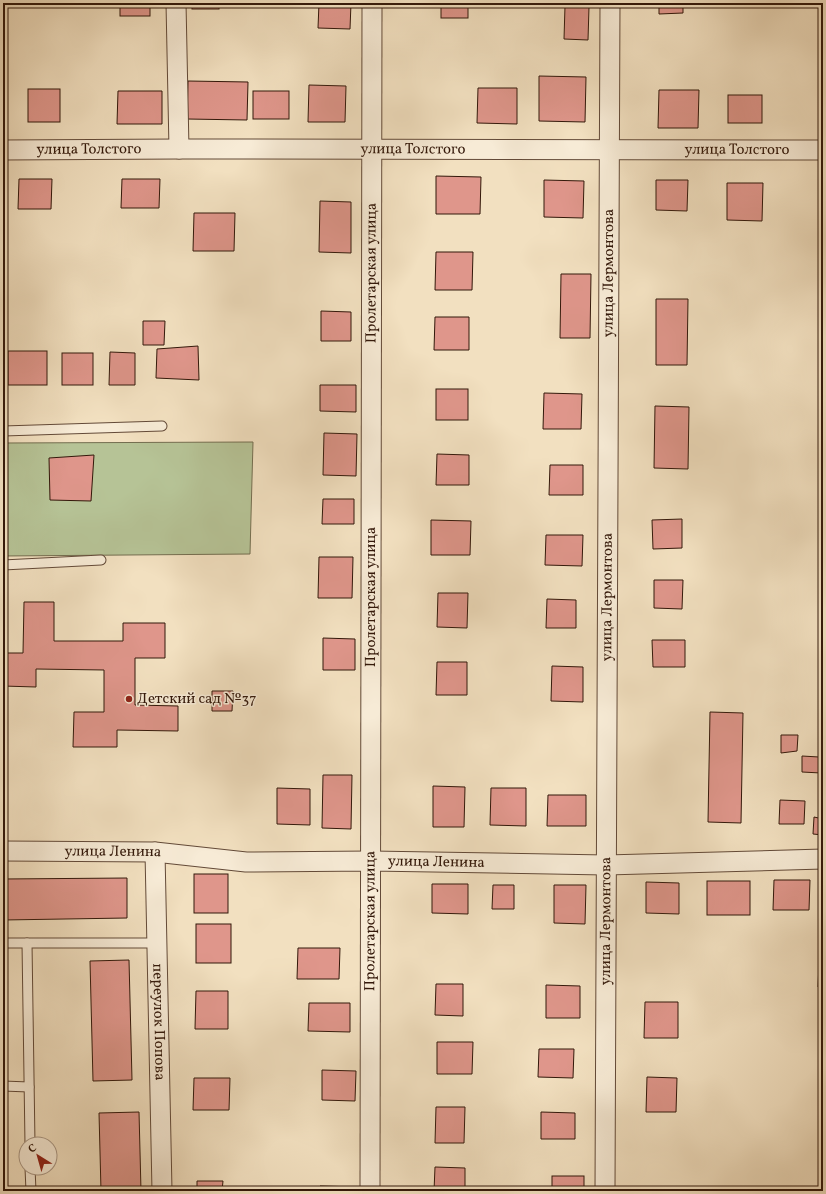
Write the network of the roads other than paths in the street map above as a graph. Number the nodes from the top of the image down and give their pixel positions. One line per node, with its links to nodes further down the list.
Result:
1 (176, 3): 4 (street)
2 (372, 3): 5 (street, Пролетарская улица)
3 (610, 3): 7 (street, улица Лермонтова)
4 (179, 149): 5 (street, улица Толстого); 6 (street, улица Толстого)
5 (372, 149): 7 (street, улица Толстого); 16 (street, Пролетарская улица)
6 (3, 150)
7 (610, 150): 8 (street, улица Толстого); 17 (street, улица Лермонтова)
8 (823, 150)
9 (162, 426): 10 (lane)
10 (3, 432)
11 (101, 560): 12 (lane)
12 (3, 565)
13 (3, 851): 14 (street, улица Ленина)
14 (155, 852): 16 (street, улица Ленина); 19 (street, переулок Попова)
15 (823, 859): 17 (street, улица Ленина)
16 (371, 862): 17 (street, улица Ленина); 27 (street, Пролетарская улица)
17 (606, 865): 28 (street, улица Лермонтова)
18 (3, 943): 20 (lane)
19 (157, 943): 20 (lane); 26 (street, переулок Попова)
20 (27, 944): 22 (lane)
21 (3, 1086): 22 (lane)
22 (29, 1087): 23 (lane)
23 (30, 1136)
24 (30, 1176): 25 (lane)
25 (31, 1191)
26 (162, 1191)
27 (370, 1191)
28 (605, 1191)

